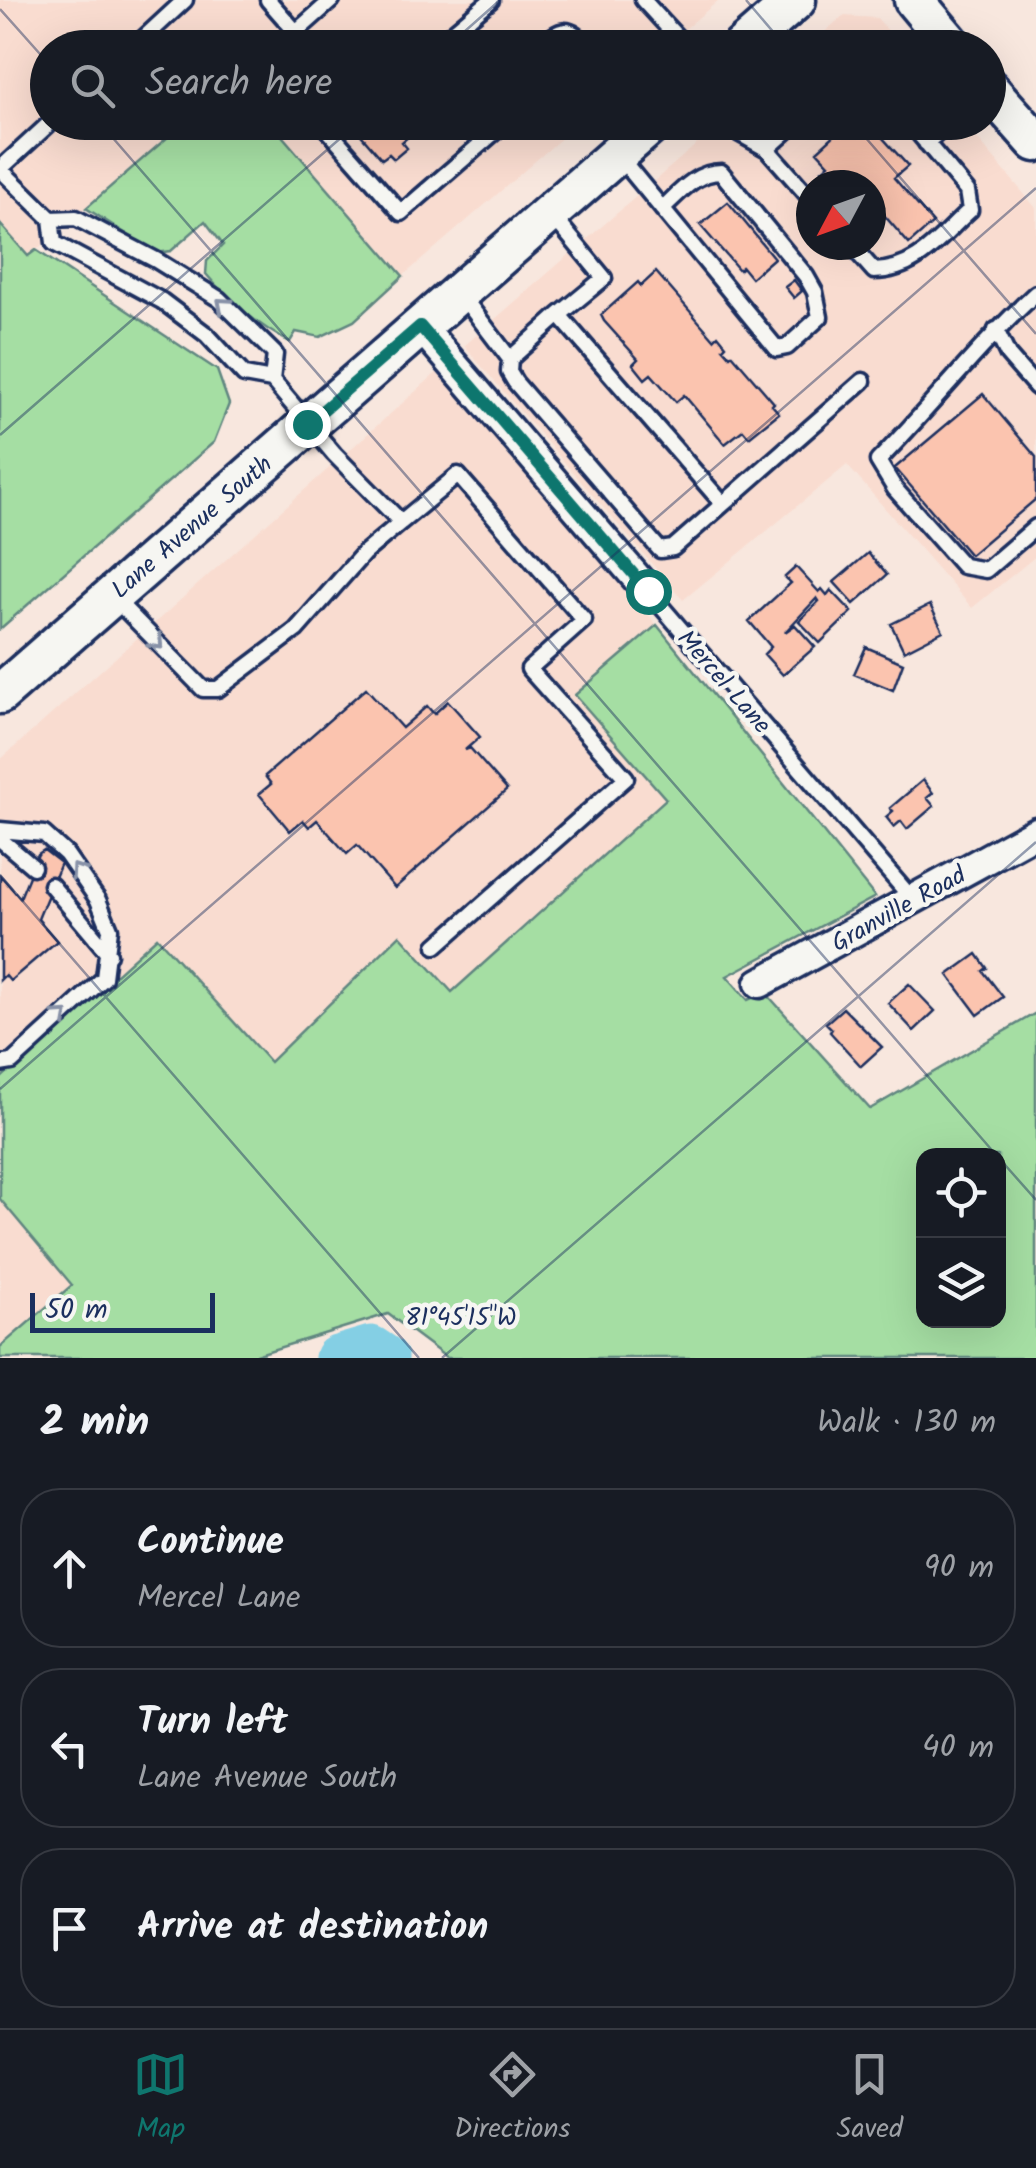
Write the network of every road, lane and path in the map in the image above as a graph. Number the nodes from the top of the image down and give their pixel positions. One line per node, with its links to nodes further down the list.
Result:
1 (185, 0): 8 (lane)
2 (268, 0): 9 (lane)
3 (332, 0): 10 (lane)
4 (491, 0): 11 (lane)
5 (796, 0): 13 (main road)
6 (914, 0): 14 (main road)
7 (647, 2): 12 (lane)
8 (152, 30)
9 (294, 30)
10 (298, 30)
11 (455, 30)
12 (671, 30)
13 (762, 30)
14 (939, 30)
15 (1006, 106): 16 (main road)
16 (1033, 131)
17 (31, 140): 32 (lane)
18 (337, 140): 19 (lane)
19 (485, 140)
20 (634, 140): 28 (main road, Lane Avenue South)
21 (751, 140): 27 (lane)
22 (764, 140): 27 (lane)
23 (778, 140): 27 (lane)
24 (924, 140): 26 (lane)
25 (930, 140): 26 (lane)
26 (926, 143): 33 (lane)
27 (768, 150): 29 (lane)
28 (618, 154): 30 (lane); 31 (main road, Lane Avenue South)
29 (796, 182)
30 (662, 208): 30 (lane)
31 (550, 213): 34 (main road, Lane Avenue South); 36 (lane)
32 (50, 219): 40 (lane); 40 (lane, one-way to 32)
33 (864, 260)
34 (459, 292): 37 (main road, Lane Avenue South); 39 (lane)
35 (1036, 293): 38 (lane)
36 (559, 316): 39 (lane); 44 (lane)
37 (420, 326): 43 (main road, Lane Avenue South); 47 (street, Mercel Lane)
38 (996, 330): 42 (lane); 46 (lane)
39 (510, 359): 44 (lane)
40 (272, 380): 43 (lane)
41 (864, 381): 44 (lane)
42 (1036, 387)
43 (307, 424): 45 (lane); 48 (main road, Lane Avenue South)
44 (723, 504)
45 (401, 522): 48 (lane, one-way to 45); 56 (lane)
46 (1036, 526)
47 (648, 591): 55 (lane, Mercel Lane)
48 (111, 596): 49 (main road, Lane Avenue South)
49 (0, 694)
50 (0, 830): 57 (lane, one-way to 50)
51 (1036, 832): 55 (street, Granville Road)
52 (0, 839): 53 (lane)
53 (33, 867)
54 (52, 885): 57 (lane)
55 (913, 900): 58 (street, Granville Road)
56 (436, 946)
57 (109, 954): 59 (lane, one-way to 57)
58 (760, 983)
59 (0, 1064)

